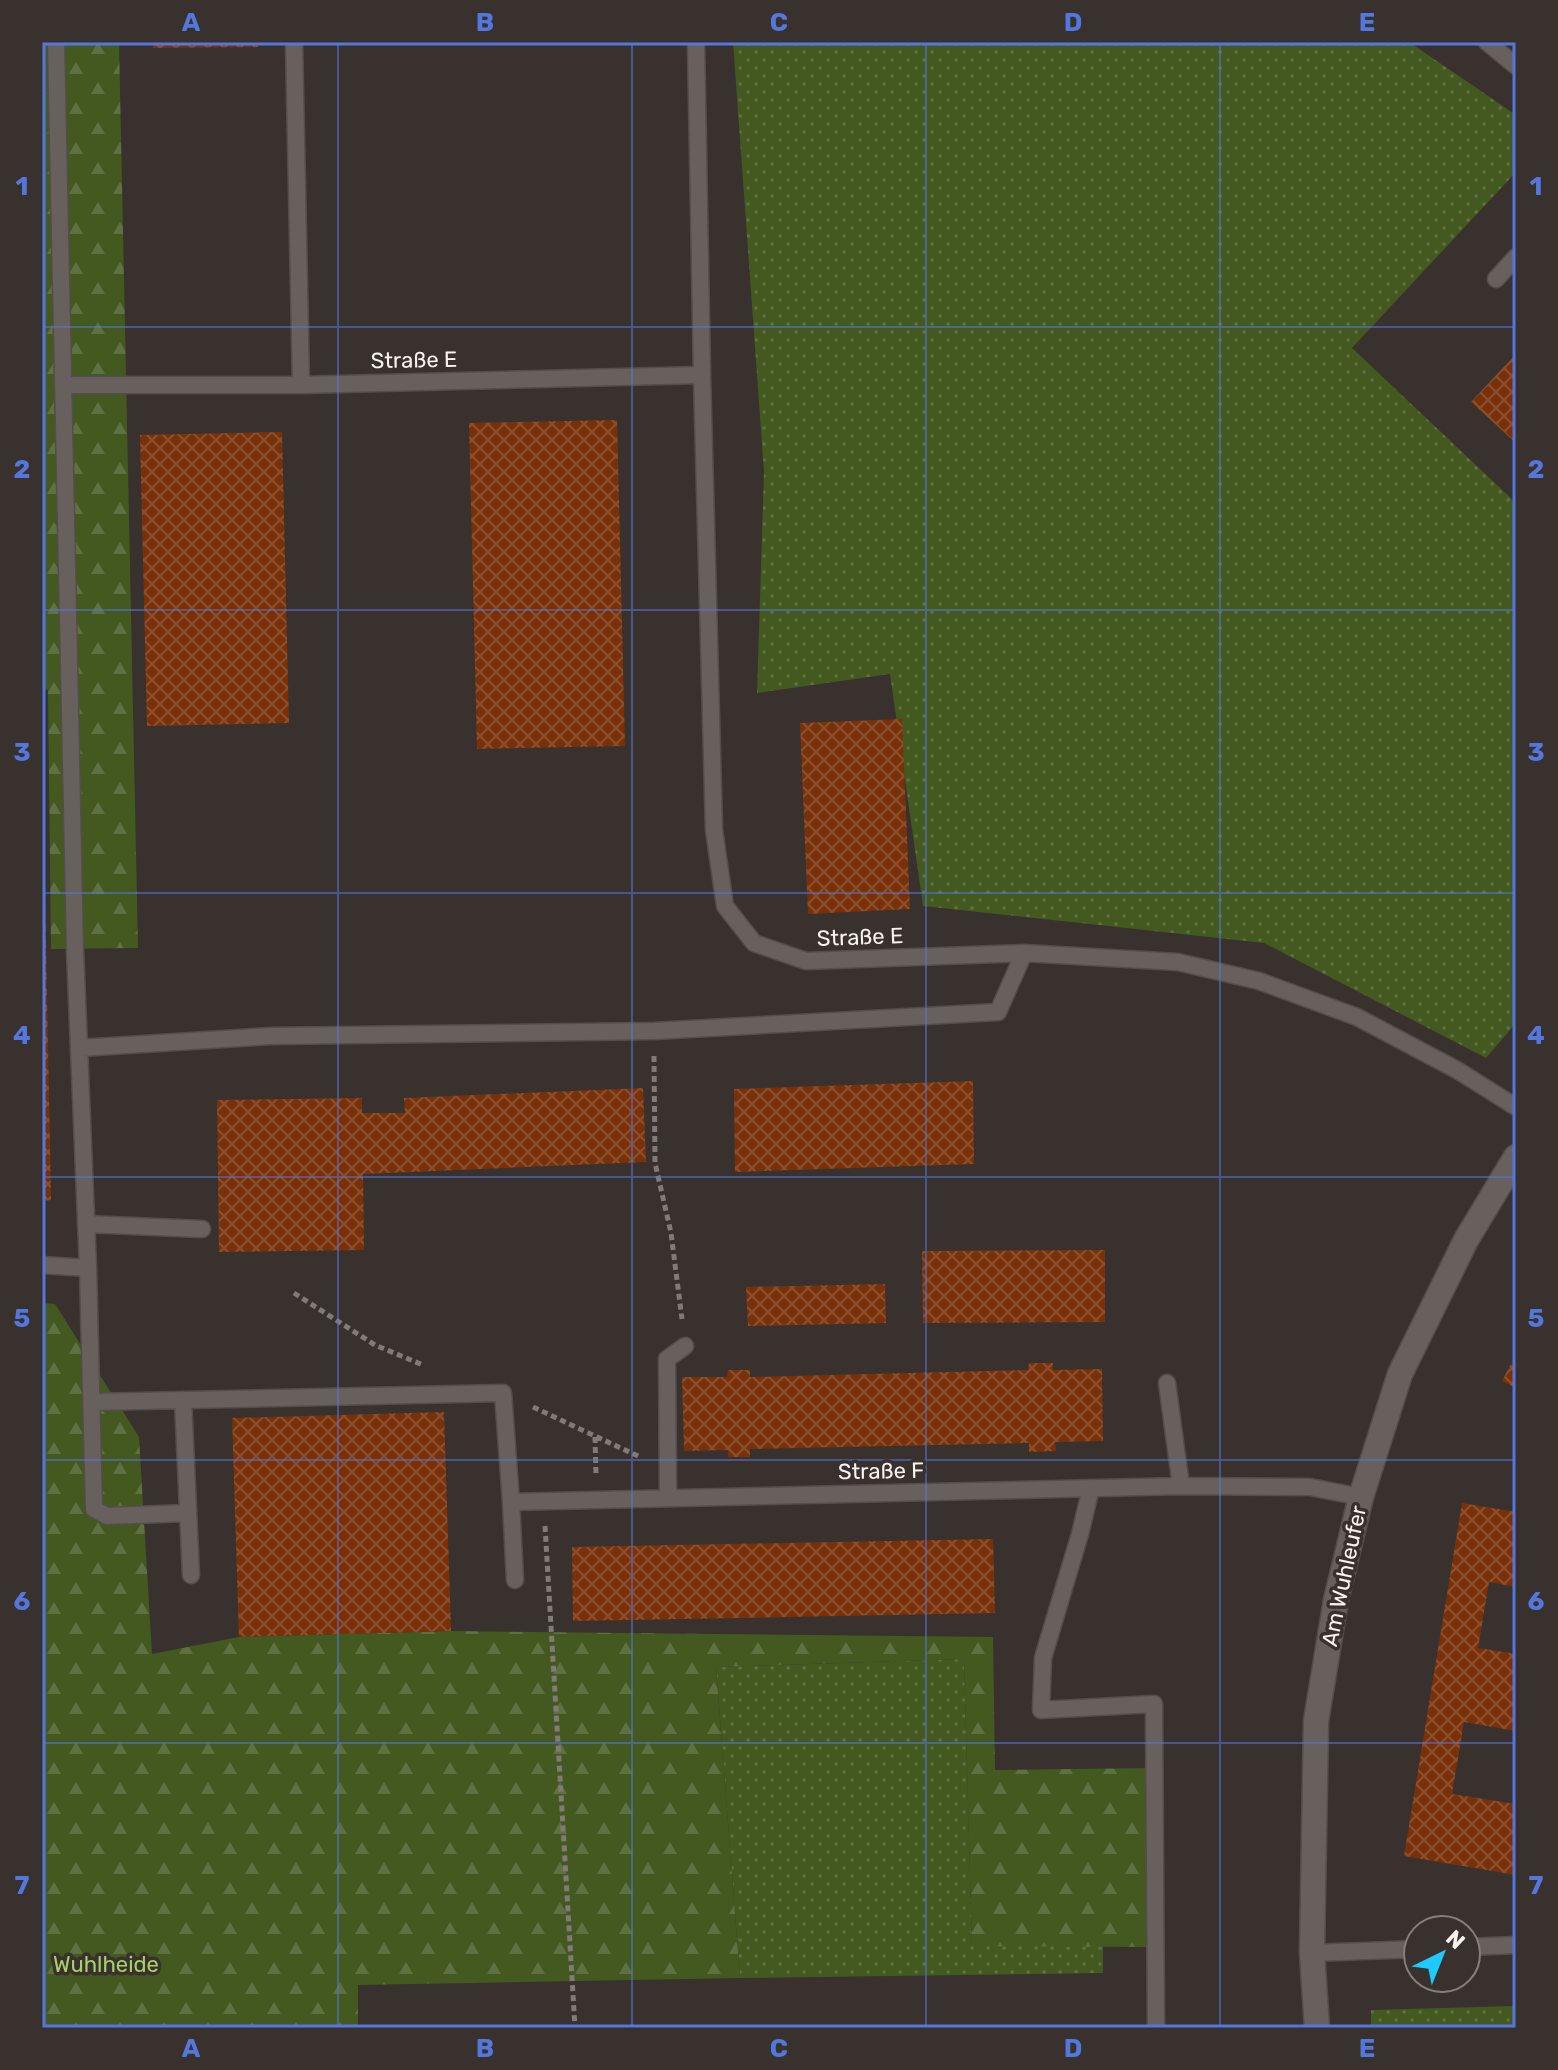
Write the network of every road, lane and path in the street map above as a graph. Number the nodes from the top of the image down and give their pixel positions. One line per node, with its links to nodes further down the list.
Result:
1 (56, 42): 9 (lane)
2 (294, 42): 10 (lane)
3 (696, 42): 8 (lane, Straße E)
4 (1487, 42): 5 (lane)
5 (1516, 66)
6 (1516, 257): 7 (lane)
7 (1496, 279)
8 (702, 375): 10 (lane, Straße E); 11 (lane, Straße E)
9 (63, 385): 10 (lane, Straße E); 13 (lane)
10 (301, 385)
11 (1024, 953): 12 (lane); 14 (lane, Straße E)
12 (654, 1031): 13 (lane); 21 (path)
13 (79, 1048): 16 (lane)
14 (1516, 1107)
15 (1516, 1157): 31 (street, Am Wuhleufer)
16 (86, 1224): 17 (lane); 19 (lane)
17 (202, 1229)
18 (42, 1265): 19 (lane)
19 (88, 1268): 26 (lane)
20 (294, 1293): 22 (path)
21 (685, 1346): 28 (lane)
22 (430, 1368)
23 (1167, 1383): 29 (lane)
24 (503, 1393): 25 (lane); 27 (path); 35 (lane)
25 (183, 1400): 26 (lane); 36 (lane)
26 (92, 1402): 36 (lane)
27 (595, 1436): 28 (path); 33 (path)
28 (666, 1468): 32 (lane)
29 (1181, 1486): 30 (lane, Straße F); 31 (lane, Straße F)
30 (1091, 1488): 32 (lane, Straße F); 44 (lane)
31 (1361, 1497): 42 (street, Am Wuhleufer)
32 (668, 1498): 33 (lane, Straße F)
33 (597, 1500): 34 (lane, Straße F)
34 (543, 1501): 35 (lane, Straße F); 43 (path)
35 (511, 1502): 38 (lane)
36 (188, 1513): 37 (lane)
37 (191, 1575)
38 (515, 1580)
39 (1516, 1945): 40 (lane)
40 (1482, 1946)
41 (1402, 1950): 42 (lane)
42 (1312, 1953): 45 (street, Am Wuhleufer)
43 (575, 2028)
44 (1156, 2028)
45 (1317, 2028)

